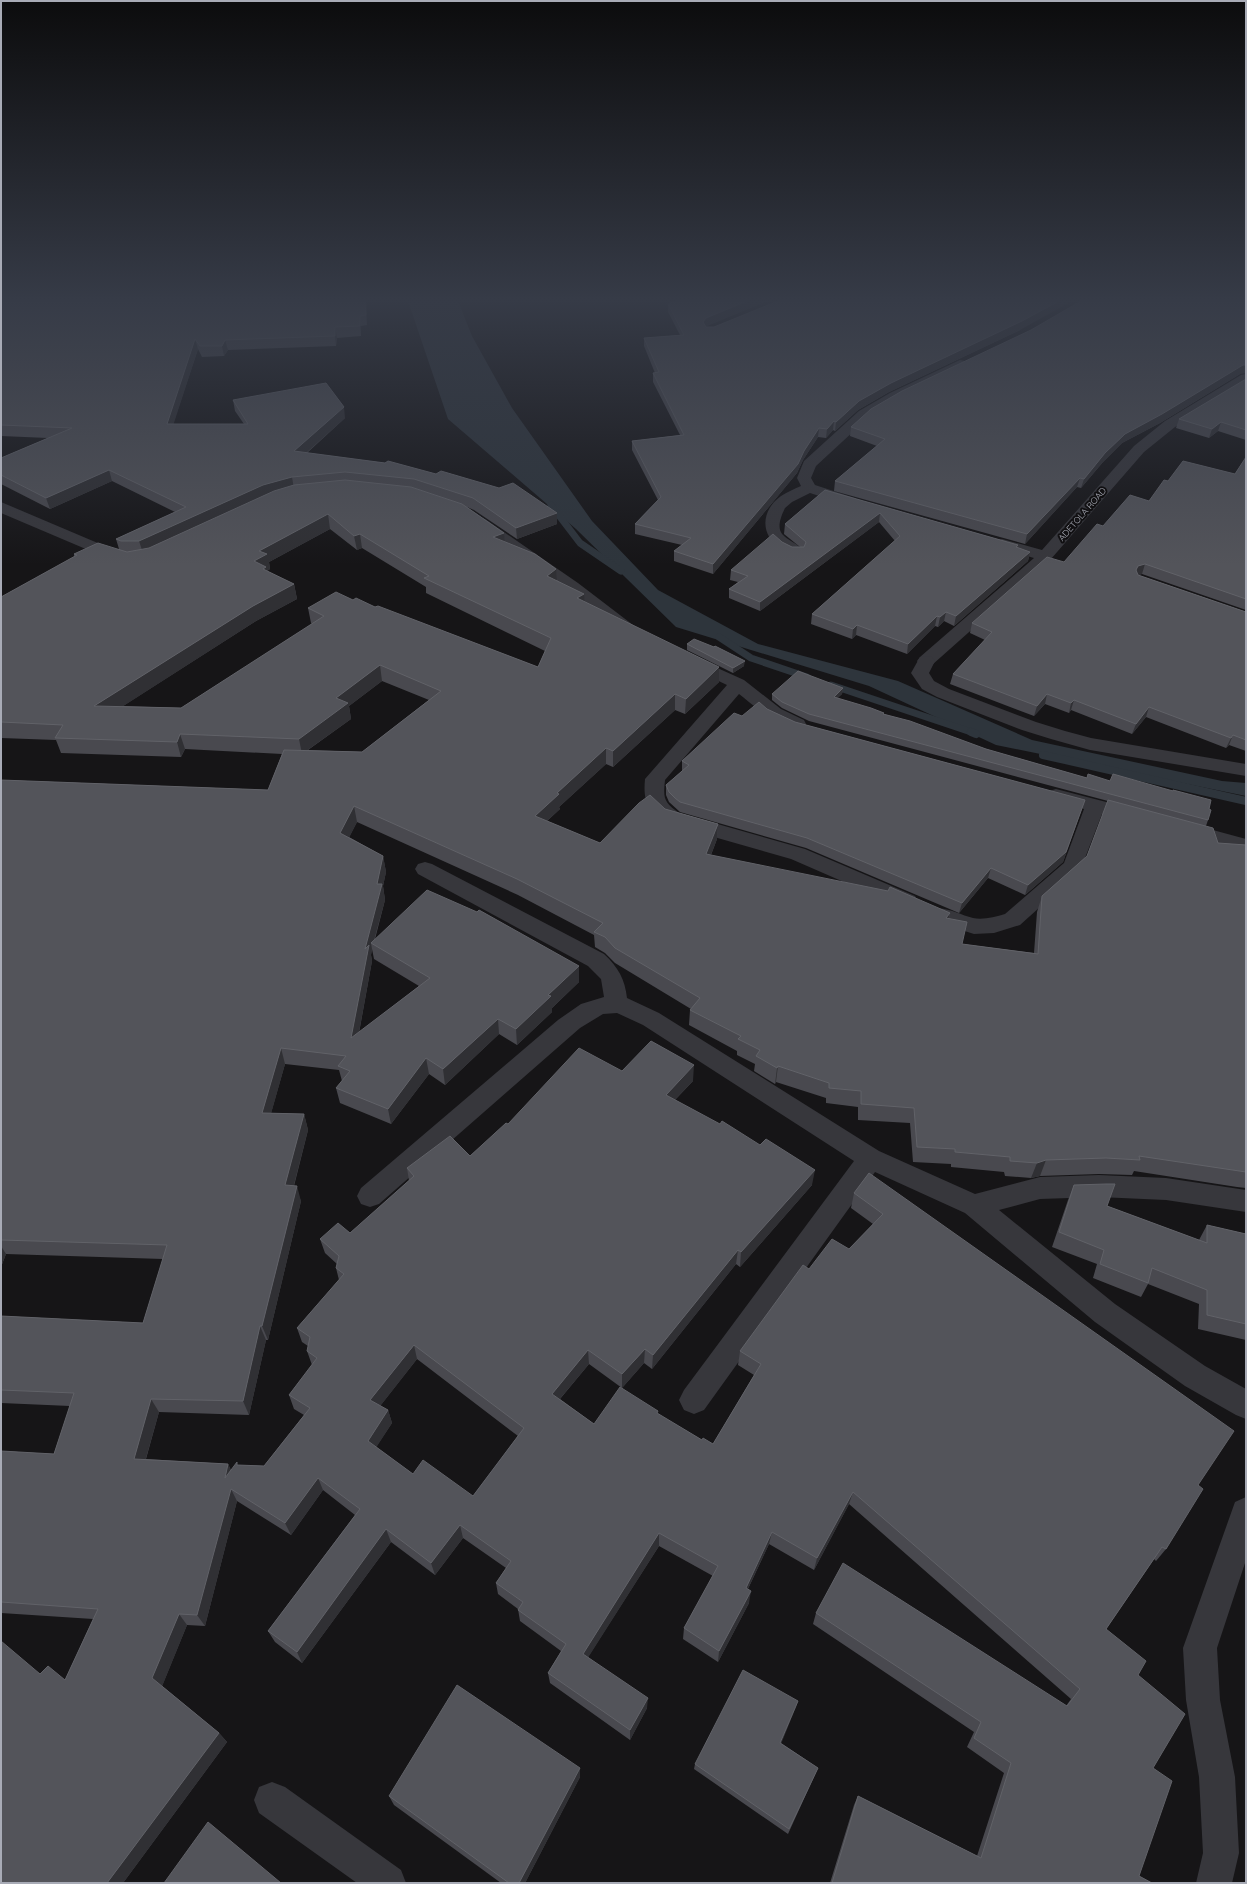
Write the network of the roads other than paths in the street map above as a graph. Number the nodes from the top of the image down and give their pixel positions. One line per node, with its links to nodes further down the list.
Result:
1 (909, 389): 3 (street)
2 (1228, 389): 9 (street, ADETOLA ROAD)
3 (809, 488): 4 (street); 8 (street)
4 (862, 505)
5 (1, 507): 10 (street)
6 (469, 514): 11 (street)
7 (992, 541): 9 (street)
8 (796, 552)
9 (1045, 556): 15 (street, ADETOLA ROAD)
10 (140, 559)
11 (642, 637)
12 (676, 654): 13 (street)
13 (738, 684): 14 (street); 17 (street)
14 (814, 729)
15 (1246, 770)
16 (1041, 791): 17 (street)
17 (1095, 805): 18 (street)
18 (1148, 820)
19 (1170, 826): 20 (street)
20 (1246, 846)
21 (425, 869): 22 (street)
22 (618, 1004): 23 (street); 24 (street)
23 (870, 1158): 26 (street); 27 (street)
24 (370, 1196)
25 (1246, 1201): 26 (street)
26 (974, 1205): 28 (street)
27 (694, 1400)
28 (1246, 1404)
29 (1246, 1513): 32 (street)
30 (272, 1800): 31 (street)
31 (388, 1883)
32 (1214, 1883)

